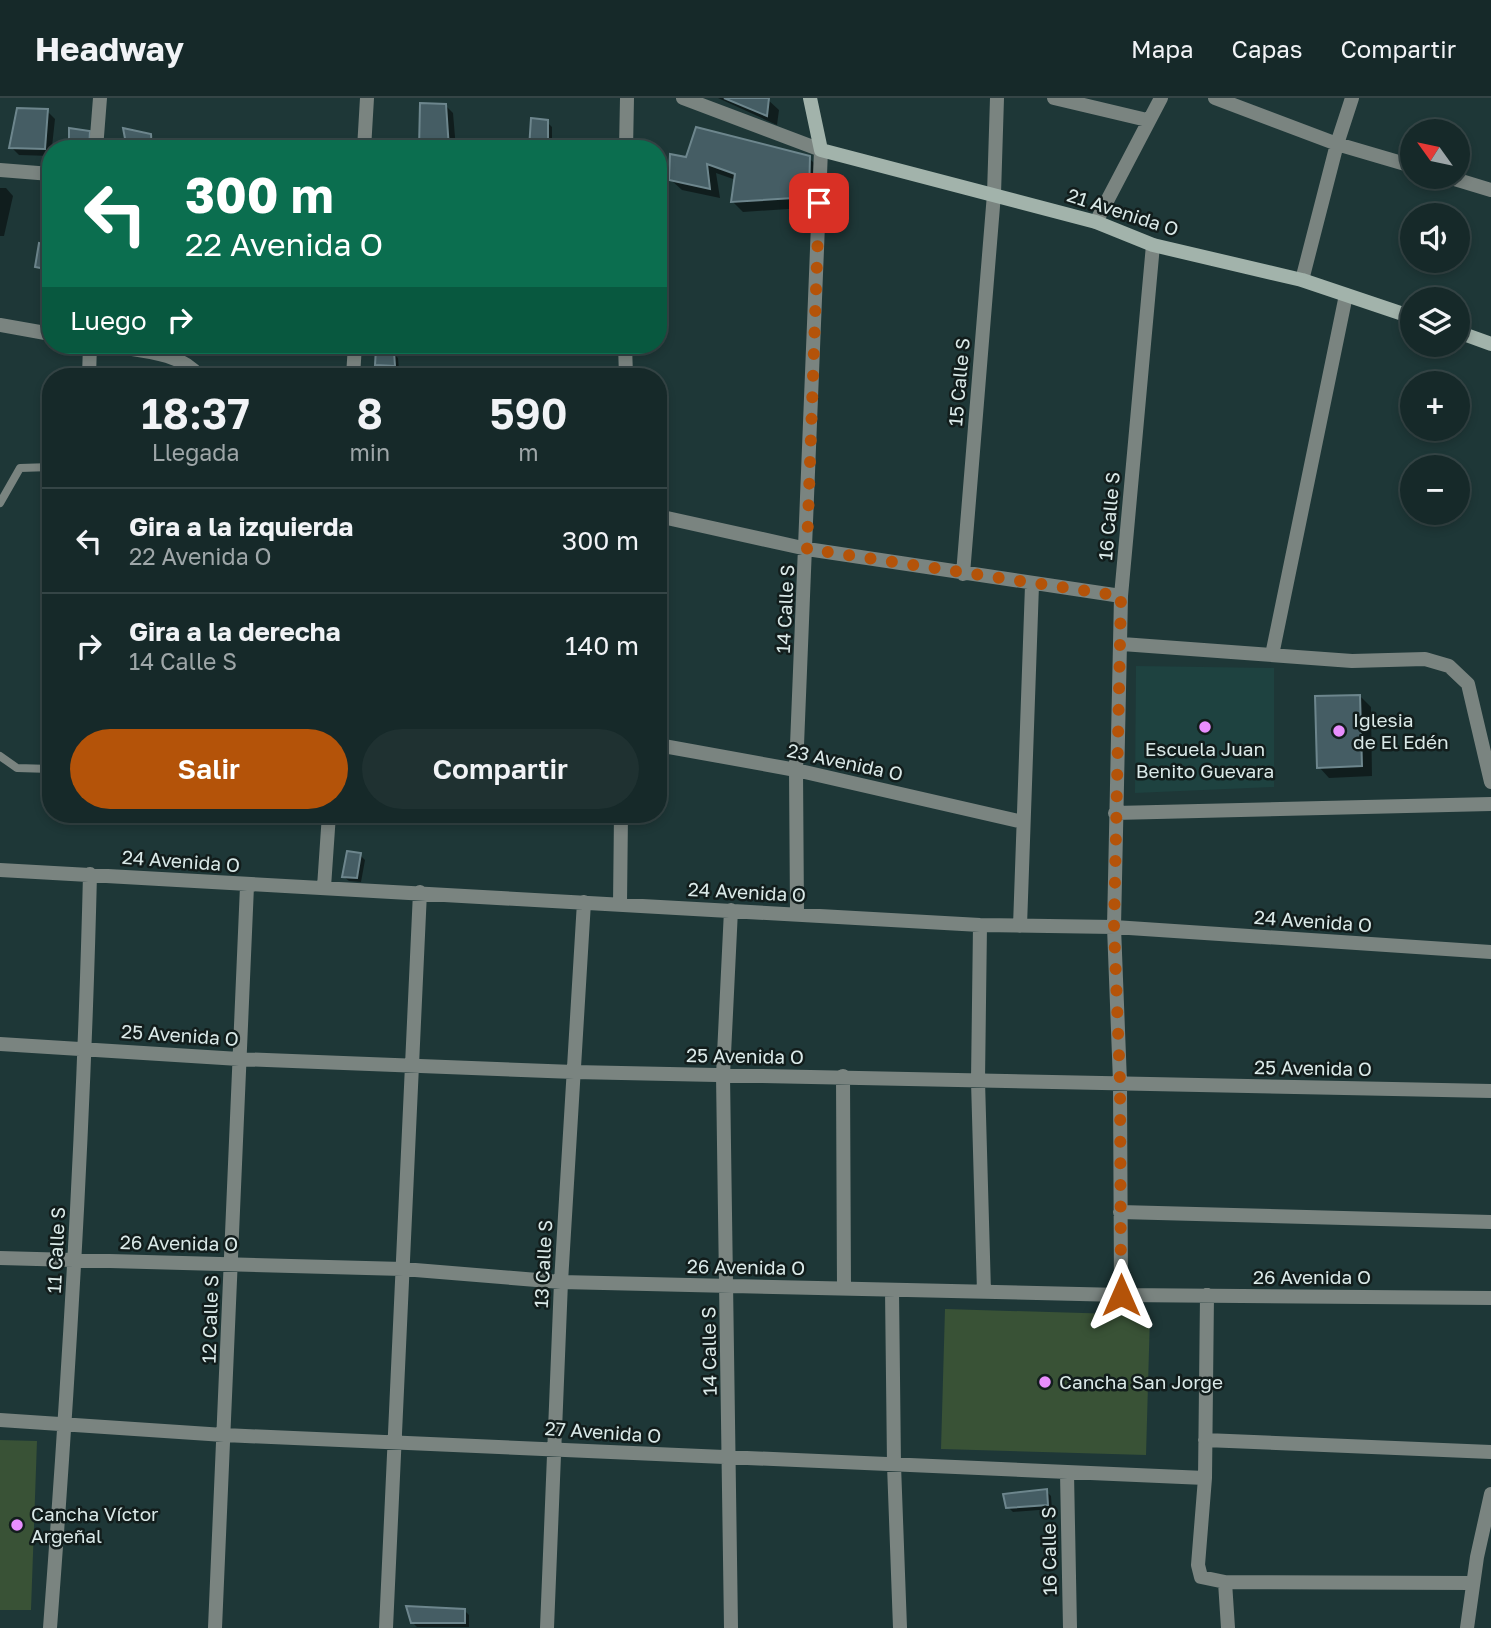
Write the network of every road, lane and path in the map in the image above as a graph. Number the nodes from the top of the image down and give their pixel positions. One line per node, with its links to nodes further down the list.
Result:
1 (100, 98): 12 (street)
2 (367, 98): 13 (street)
3 (627, 98): 14 (street)
4 (683, 98): 16 (street)
5 (810, 98): 16 (street, 14 Calle S)
6 (997, 98): 22 (street, 15 Calle S)
7 (1054, 98): 11 (street)
8 (1161, 98): 11 (street)
9 (1215, 98): 15 (street)
10 (1352, 98): 15 (street)
11 (1147, 120): 23 (street)
12 (97, 140)
13 (365, 140)
14 (626, 140)
15 (1337, 144): 17 (street); 25 (street)
16 (821, 150): 22 (street, 21 Avenida O); 37 (street, 14 Calle S)
17 (1400, 162)
18 (0, 170): 19 (street)
19 (42, 173)
20 (1470, 184): 21 (street)
21 (1491, 190)
22 (994, 194): 23 (street, 21 Avenida O); 38 (street, 15 Calle S)
23 (1096, 222): 24 (street, 21 Avenida O)
24 (1153, 245): 25 (street, 21 Avenida O); 40 (street, 16 Calle S)
25 (1302, 280): 26 (street, 21 Avenida O)
26 (1346, 295): 27 (street, 21 Avenida O); 42 (street)
27 (1400, 313)
28 (0, 325): 29 (street)
29 (42, 332)
30 (1470, 335): 31 (street)
31 (1491, 341)
32 (156, 354): 33 (street)
33 (192, 368)
34 (42, 467): 35 (lane)
35 (0, 503)
36 (667, 518): 37 (street)
37 (807, 549): 38 (street); 47 (street, 14 Calle S)
38 (963, 574): 39 (street)
39 (1032, 585): 40 (street); 51 (street)
40 (1121, 596): 41 (street, 16 Calle S)
41 (1122, 644): 42 (street); 50 (street, 16 Calle S)
42 (1272, 655): 43 (street)
43 (1486, 732): 48 (street)
44 (667, 747): 47 (street, 23 Avenida O)
45 (0, 756): 46 (lane)
46 (42, 769)
47 (796, 770): 51 (street, 23 Avenida O); 62 (street, 14 Calle S)
48 (1491, 782)
49 (1491, 804): 50 (street)
50 (1115, 813): 65 (street, 16 Calle S)
51 (1023, 822): 64 (street)
52 (328, 823): 57 (street)
53 (621, 823): 60 (street)
54 (0, 870): 55 (street, 24 Avenida O)
55 (90, 874): 56 (street, 24 Avenida O); 68 (street, 11 Calle S)
56 (247, 886): 57 (street, 24 Avenida O); 69 (street, 12 Calle S)
57 (324, 887): 58 (street, 24 Avenida O)
58 (420, 892): 59 (street, 24 Avenida O); 70 (street)
59 (584, 902): 60 (street, 24 Avenida O); 71 (street, 13 Calle S)
60 (620, 904): 61 (street, 24 Avenida O)
61 (731, 910): 62 (street, 24 Avenida O); 72 (street, 14 Calle S)
62 (797, 914): 63 (street, 24 Avenida O)
63 (980, 925): 64 (street, 24 Avenida O); 74 (street)
64 (1020, 926): 65 (street, 24 Avenida O)
65 (1114, 927): 66 (street, 24 Avenida O); 75 (street, 16 Calle S)
66 (1491, 952)
67 (0, 1044): 68 (street, 25 Avenida O)
68 (86, 1048): 69 (street, 25 Avenida O); 80 (street, 11 Calle S)
69 (239, 1059): 70 (street, 25 Avenida O); 81 (street, 12 Calle S)
70 (412, 1064): 71 (street, 25 Avenida O); 82 (street)
71 (575, 1072): 72 (street, 25 Avenida O); 83 (street, 13 Calle S)
72 (723, 1074): 73 (street, 25 Avenida O); 84 (street, 14 Calle S)
73 (843, 1076): 74 (street, 25 Avenida O); 85 (street)
74 (978, 1081): 75 (street, 25 Avenida O); 87 (street)
75 (1120, 1082): 76 (street, 25 Avenida O); 77 (street, 16 Calle S)
76 (1491, 1091)
77 (1120, 1212): 78 (street); 88 (street, 16 Calle S)
78 (1491, 1222)
79 (0, 1258): 80 (street, 26 Avenida O)
80 (74, 1261): 81 (street, 26 Avenida O); 92 (street, 11 Calle S)
81 (231, 1263): 82 (street, 26 Avenida O); 93 (street, 12 Calle S)
82 (403, 1269): 83 (street, 26 Avenida O); 95 (street)
83 (561, 1282): 84 (street, 26 Avenida O); 96 (street, 13 Calle S)
84 (728, 1286): 85 (street, 26 Avenida O); 98 (street, 14 Calle S)
85 (844, 1289): 86 (street, 26 Avenida O)
86 (892, 1290): 87 (street, 26 Avenida O); 99 (street)
87 (984, 1292): 88 (street, 26 Avenida O)
88 (1121, 1295): 89 (street, 26 Avenida O)
89 (1207, 1296): 90 (street, 26 Avenida O); 94 (street)
90 (1491, 1298)
91 (0, 1420): 92 (street, 27 Avenida O)
92 (65, 1423): 93 (street, 27 Avenida O); 105 (street, 11 Calle S)
93 (224, 1436): 95 (street, 27 Avenida O); 106 (street, 12 Calle S)
94 (1205, 1440): 97 (street); 101 (street)
95 (394, 1442): 96 (street, 27 Avenida O); 107 (street)
96 (554, 1448): 98 (street, 27 Avenida O); 108 (street, 13 Calle S)
97 (1491, 1452)
98 (729, 1460): 99 (street, 27 Avenida O); 109 (street, 14 Calle S)
99 (894, 1465): 100 (street, 27 Avenida O); 110 (street)
100 (1067, 1473): 101 (street, 27 Avenida O); 111 (street, 16 Calle S)
101 (1205, 1478): 103 (street)
102 (1491, 1494): 104 (street)
103 (1225, 1582): 104 (street); 112 (street)
104 (1473, 1583): 113 (street)
105 (50, 1628)
106 (215, 1628)
107 (386, 1628)
108 (547, 1628)
109 (731, 1628)
110 (900, 1628)
111 (1070, 1628)
112 (1228, 1628)
113 (1466, 1628)

